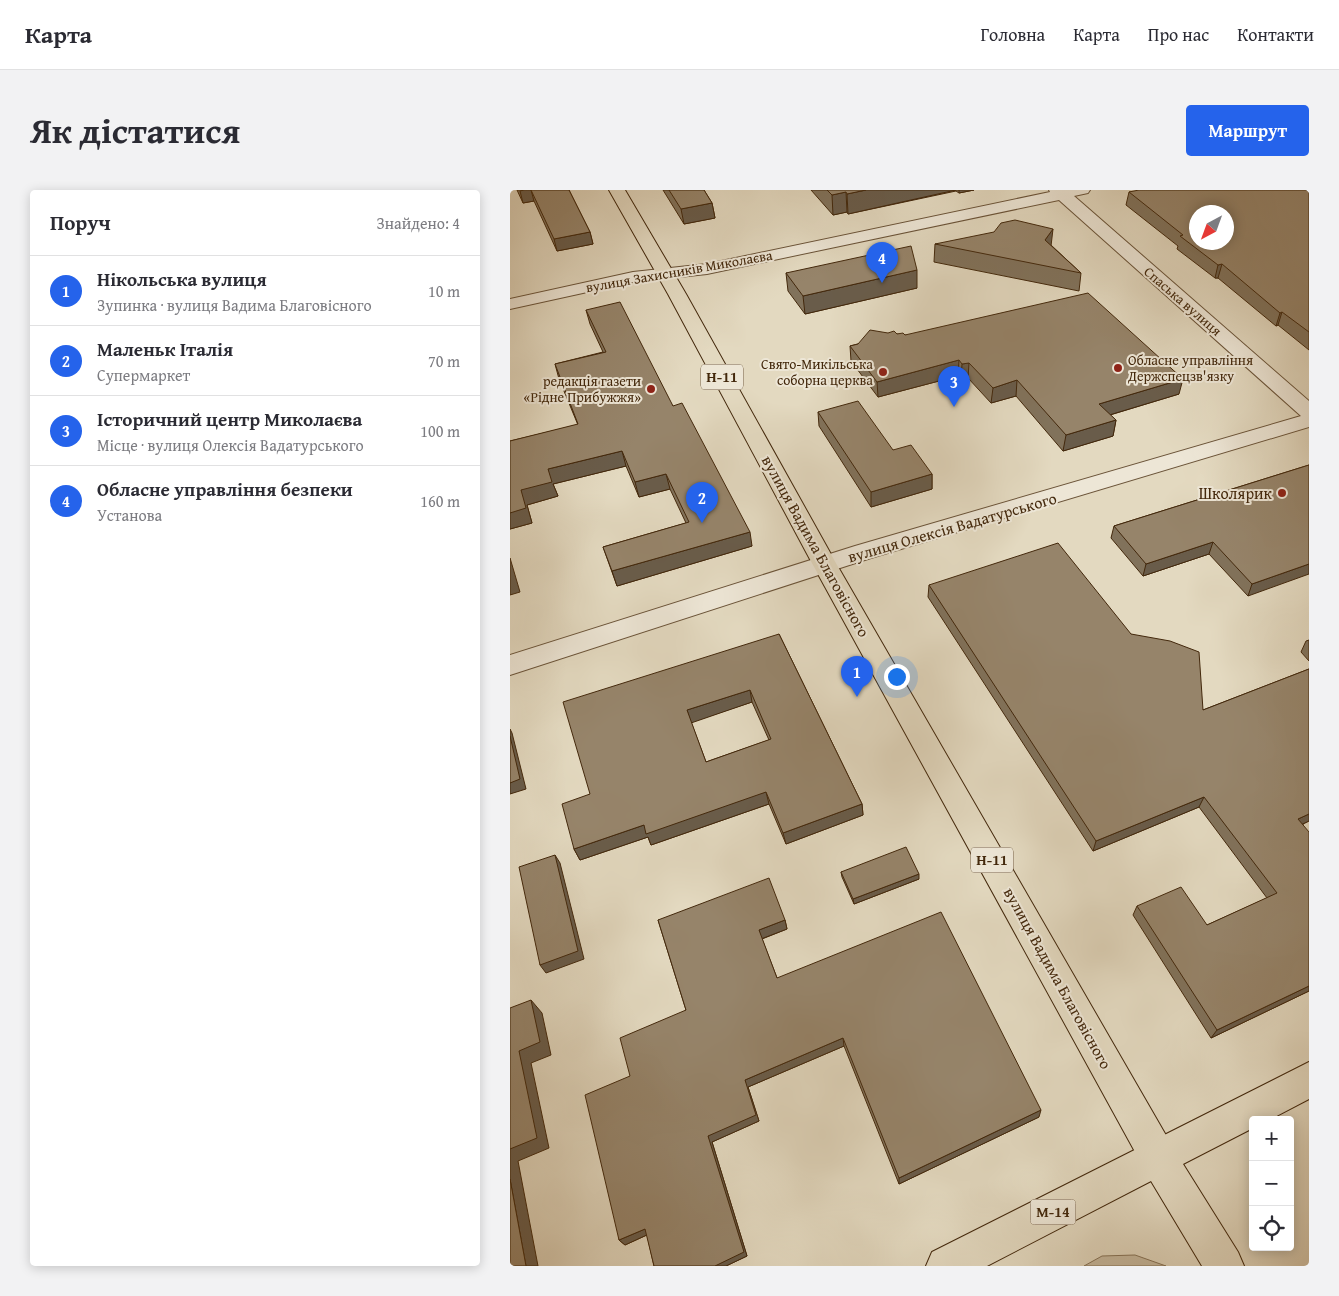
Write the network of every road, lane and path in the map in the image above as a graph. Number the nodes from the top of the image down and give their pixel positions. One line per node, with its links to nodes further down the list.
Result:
1 (617, 190): 4 (main road, вулиця Вадима Благовісного / Н-11)
2 (1082, 190): 3 (street, вулиця Захисників Миколаєва)
3 (1060, 192): 4 (street, вулиця Захисників Миколаєва); 6 (street, Спаська вулиця)
4 (664, 272): 5 (street, вулиця Захисників Миколаєва); 8 (main road, вулиця Вадима Благовісного / Н-11)
5 (510, 304)
6 (1309, 412)
7 (1309, 420): 8 (street, вулиця Олексія Вадатурського)
8 (825, 565): 9 (street, вулиця Олексія Вадатурського); 11 (main road, вулиця Вадима Благовісного / Н-11)
9 (510, 665)
10 (1309, 1080): 11 (main road, М-14)
11 (1158, 1157): 12 (main road, М-14); 13 (main road, вулиця Вадима Благовісного)
12 (946, 1266)
13 (1224, 1266)

